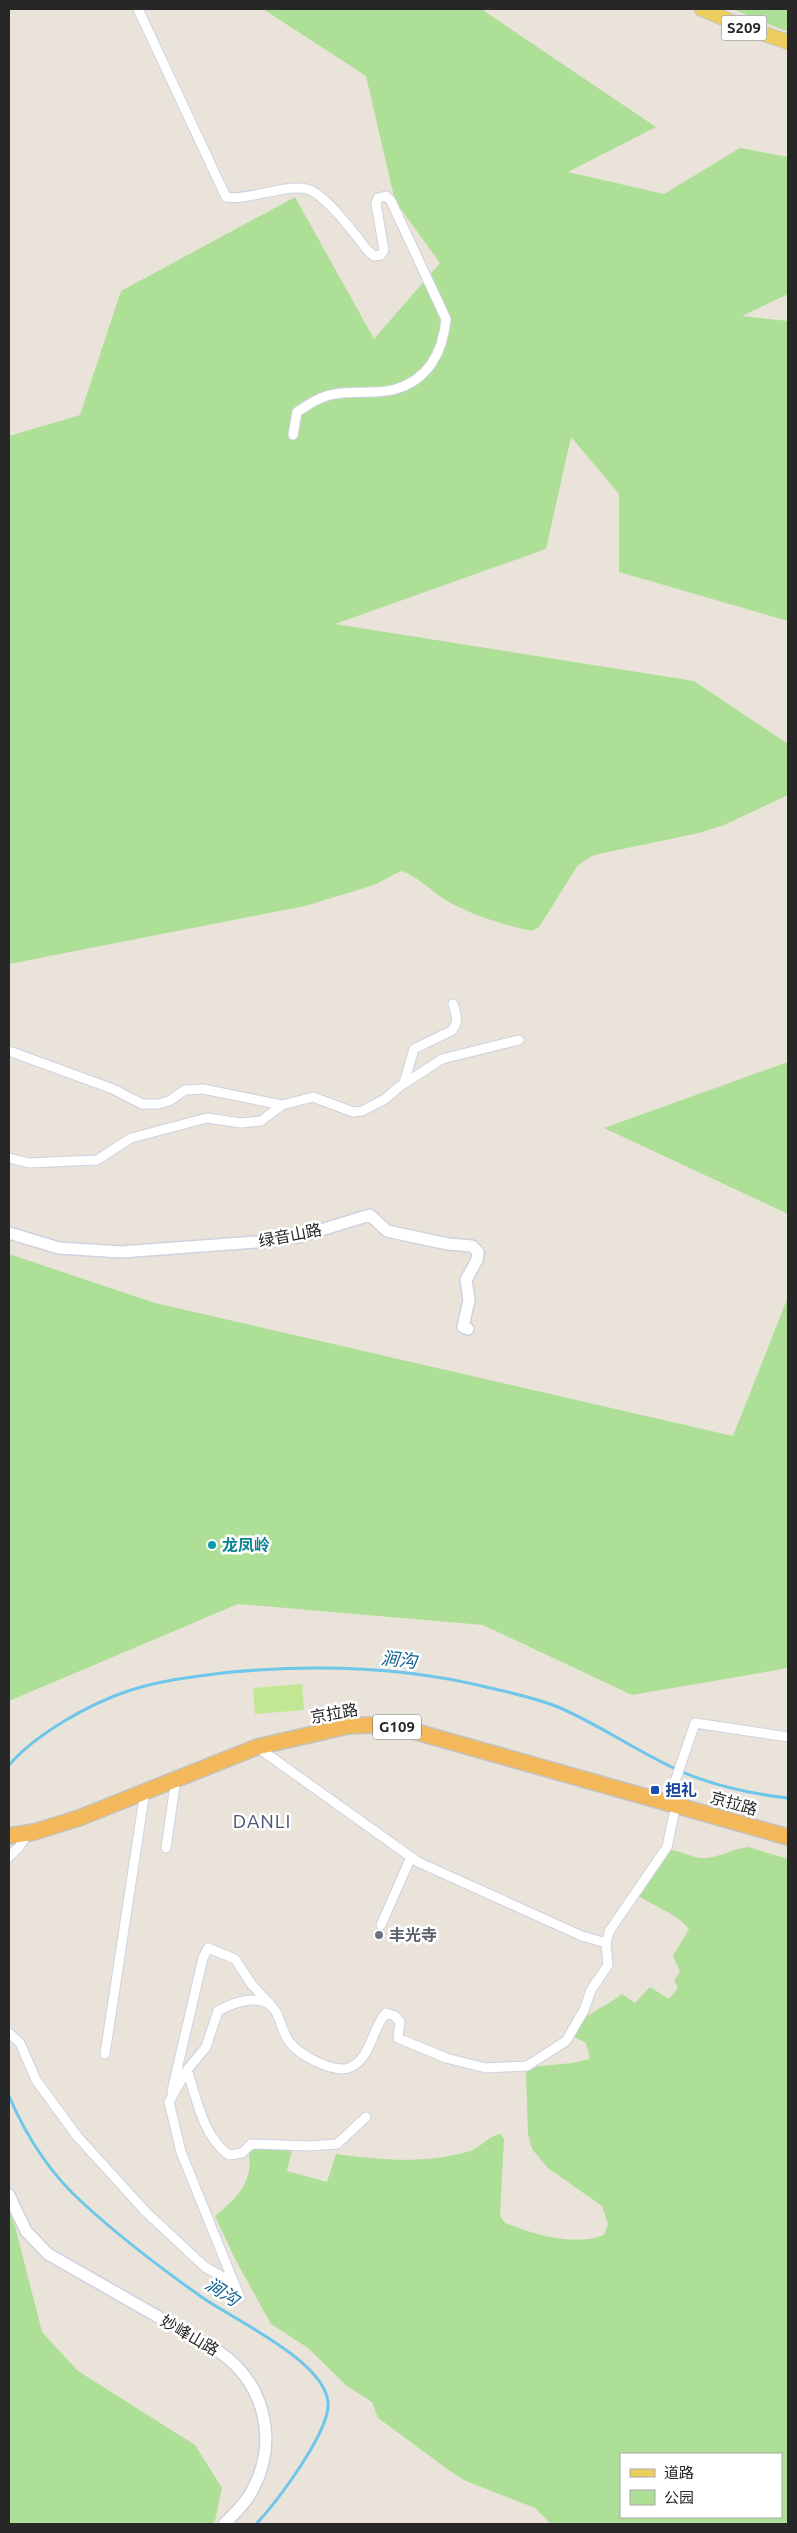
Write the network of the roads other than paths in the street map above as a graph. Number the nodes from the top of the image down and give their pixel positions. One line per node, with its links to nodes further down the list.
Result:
1 (138, 9): 4 (street)
2 (702, 9): 3 (main road, S209)
3 (788, 42)
4 (293, 435)
5 (453, 1004): 8 (street)
6 (519, 1040): 8 (street)
7 (9, 1051): 9 (street)
8 (404, 1083): 9 (street)
9 (282, 1105): 10 (street)
10 (9, 1158)
11 (9, 1233): 12 (street, 绿音山路)
12 (468, 1329)
13 (788, 1737): 17 (street)
14 (257, 1747): 15 (highway, 京拉路 / G109); 17 (highway, 京拉路 / G109); 23 (street)
15 (176, 1778): 16 (highway, 京拉路 / G109); 21 (street)
16 (145, 1791): 18 (highway, 京拉路 / G109); 28 (street)
17 (672, 1804): 20 (highway, 京拉路 / G109); 25 (street)
18 (28, 1833): 19 (highway, 京拉路 / G109); 22 (street)
19 (9, 1836)
20 (788, 1837)
21 (166, 1848)
22 (9, 1857)
23 (411, 1857): 24 (street); 25 (street)
24 (381, 1925)
25 (606, 1943): 26 (street)
26 (270, 2004): 29 (street); 30 (street)
27 (9, 2033): 33 (street)
28 (105, 2054)
29 (187, 2070): 30 (street); 31 (street)
30 (169, 2102): 33 (street)
31 (366, 2117)
32 (9, 2195): 35 (street, 妙峰山路)
33 (235, 2284): 34 (street)
34 (240, 2298)
35 (224, 2524)

